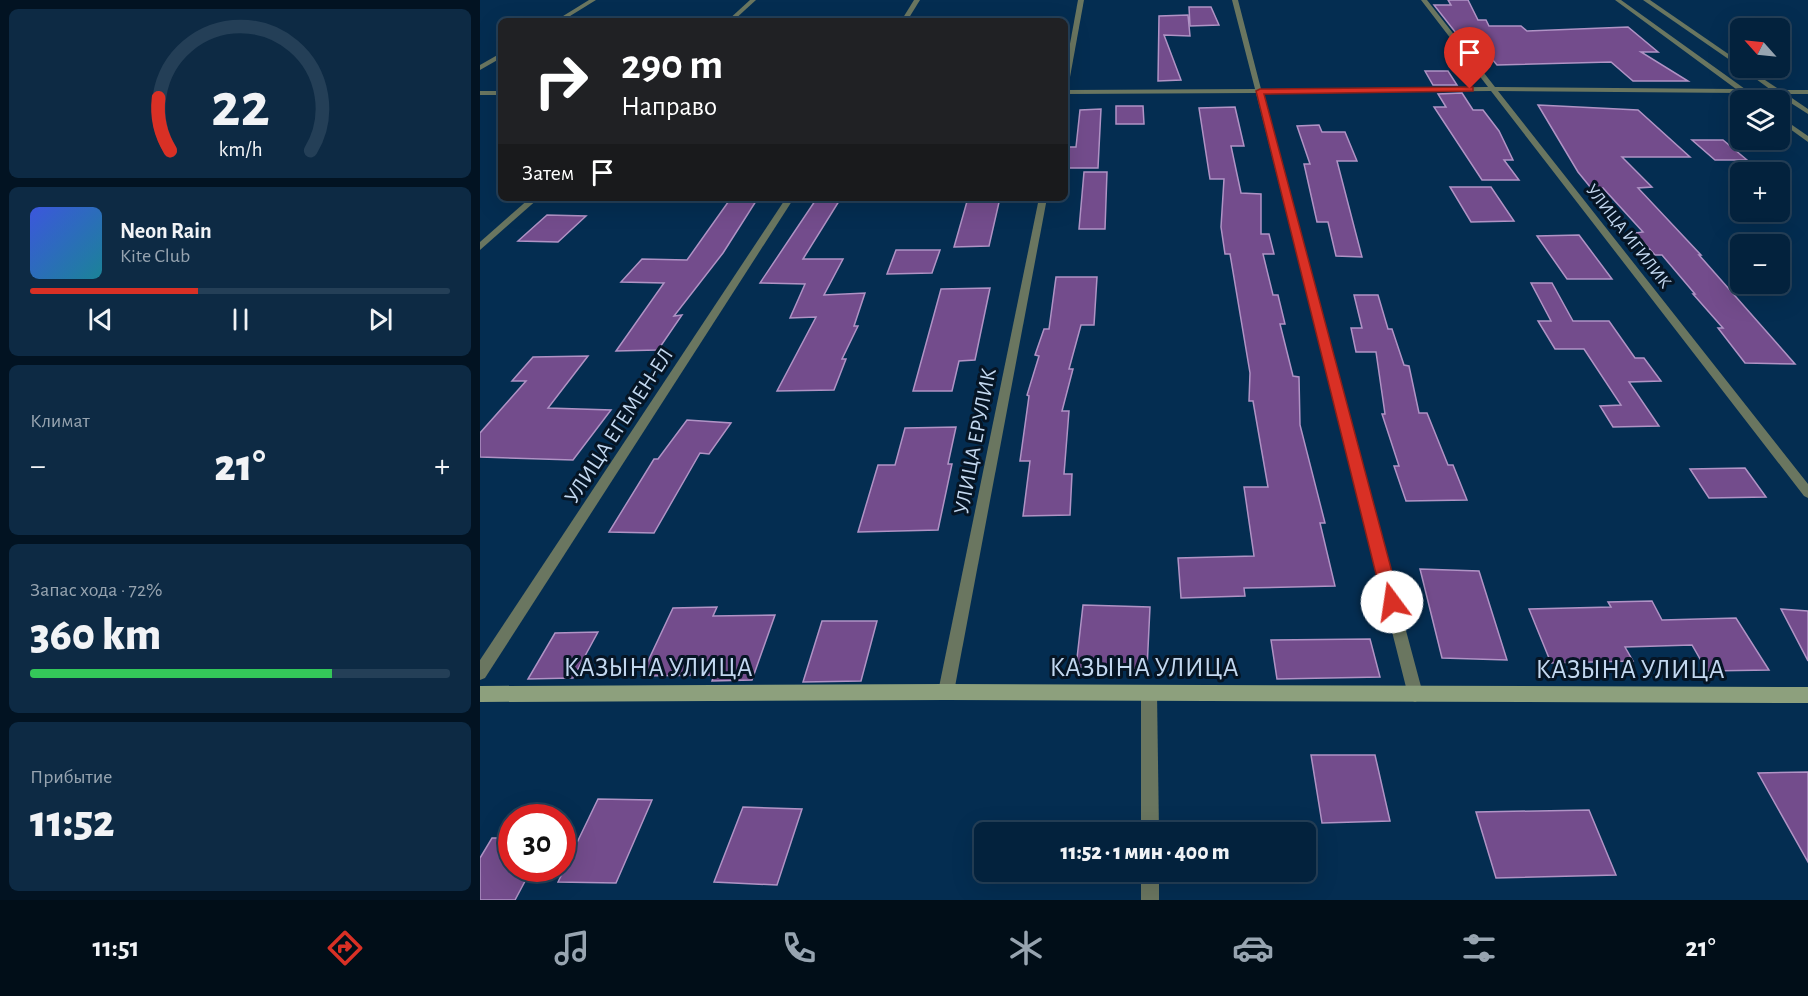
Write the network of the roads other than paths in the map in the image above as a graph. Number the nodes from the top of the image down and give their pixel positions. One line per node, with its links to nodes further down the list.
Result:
1 (593, 0): 9 (street)
2 (753, 0): 10 (street)
3 (917, 0): 11 (street)
4 (1081, 0): 15 (street)
5 (1235, 0): 21 (street)
6 (1424, 0): 17 (street, УЛИЦА ИГИЛИК)
7 (1618, 0): 19 (street)
8 (1646, 0): 13 (street)
9 (563, 18)
10 (733, 18)
11 (906, 18)
12 (498, 57): 14 (street)
13 (1730, 58)
14 (480, 68)
15 (1068, 73)
16 (1759, 78): 20 (street)
17 (1494, 89): 21 (street); 22 (street); 35 (street, УЛИЦА ИГИЛИК)
18 (1068, 90): 21 (street)
19 (1742, 90)
20 (1775, 90)
21 (1260, 91): 40 (street)
22 (1730, 91)
23 (1790, 92): 24 (street)
24 (1808, 92)
25 (480, 93): 26 (street)
26 (498, 93)
27 (1790, 100): 28 (street)
28 (1808, 112)
29 (1790, 126): 30 (street)
30 (1808, 140)
31 (532, 201): 34 (street)
32 (788, 201): 36 (street, УЛИЦА ЕГЕМЕН-ЕЛ)
33 (1042, 201): 37 (street, УЛИЦА ЕРУЛИК)
34 (480, 247)
35 (1808, 493)
36 (480, 673)
37 (946, 692): 38 (street, КАЗЫНА УЛИЦА); 39 (street, КАЗЫНА УЛИЦА)
38 (1149, 693): 40 (street, КАЗЫНА УЛИЦА); 42 (street)
39 (480, 694)
40 (1416, 694): 41 (street, КАЗЫНА УЛИЦА)
41 (1808, 694)
42 (1150, 822)
43 (1150, 882): 44 (street)
44 (1150, 900)

